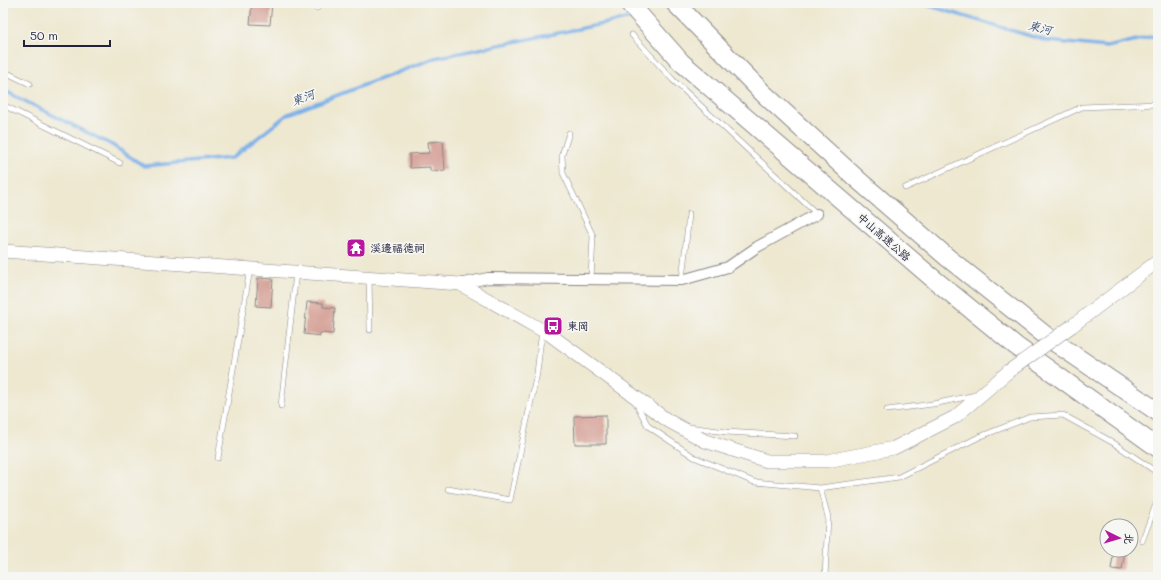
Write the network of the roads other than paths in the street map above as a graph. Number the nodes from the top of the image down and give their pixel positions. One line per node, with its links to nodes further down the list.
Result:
1 (678, 6): 27 (highway)
2 (637, 12): 30 (highway, 中山高速公路)
3 (632, 35): 12 (lane)
4 (3, 71): 5 (lane)
5 (30, 84)
6 (1158, 104): 10 (lane)
7 (3, 105): 9 (lane)
8 (569, 133): 18 (lane)
9 (120, 163)
10 (905, 188)
11 (689, 214): 19 (lane)
12 (817, 214): 19 (street)
13 (3, 251): 15 (street)
14 (1158, 261): 23 (street, bridge)
15 (250, 269): 16 (street); 31 (lane)
16 (296, 272): 17 (street); 25 (lane)
17 (369, 277): 20 (street); 21 (lane)
18 (591, 279): 19 (street); 20 (street)
19 (682, 280)
20 (460, 284): 22 (street)
21 (370, 330)
22 (542, 330): 24 (street); 34 (lane)
23 (982, 393): 26 (lane); 28 (street)
24 (632, 395): 28 (street); 33 (lane)
25 (281, 406)
26 (887, 410)
27 (1158, 412)
28 (677, 425): 29 (lane)
29 (795, 436)
30 (1158, 448)
31 (218, 458)
32 (1158, 473): 33 (lane)
33 (820, 488): 37 (lane)
34 (448, 489)
35 (1158, 499): 36 (lane)
36 (1142, 541)
37 (825, 577)

